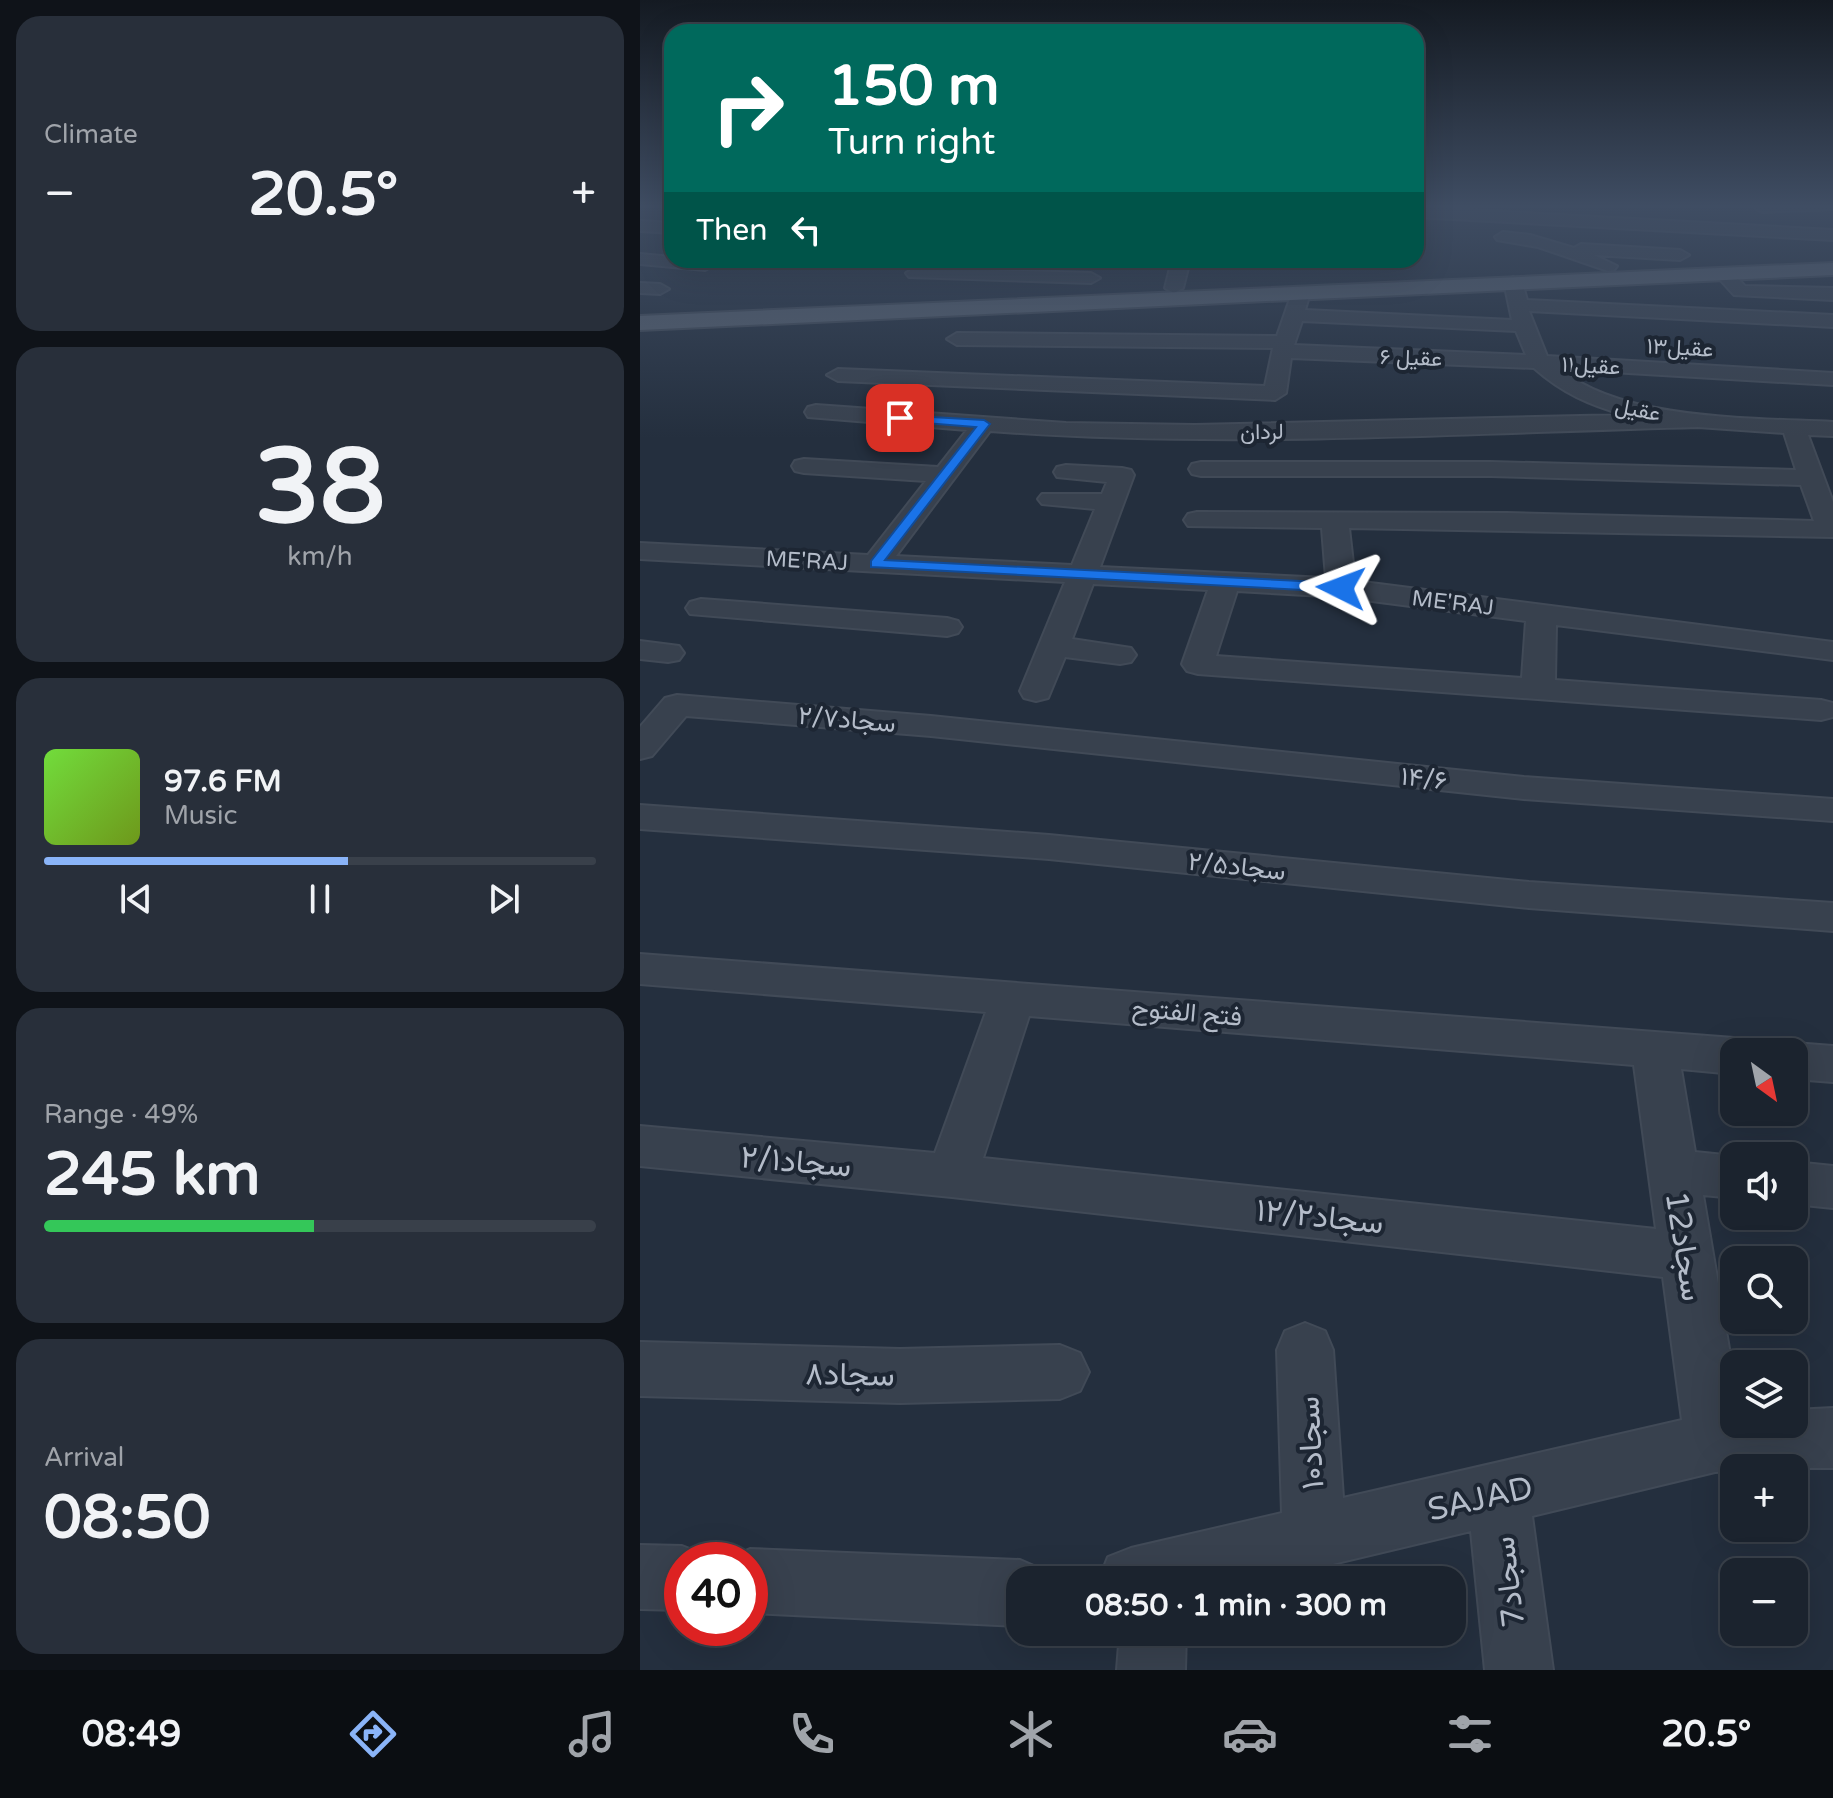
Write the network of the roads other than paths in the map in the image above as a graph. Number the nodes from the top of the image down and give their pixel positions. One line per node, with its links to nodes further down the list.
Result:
1 (1176, 282): 6 (street)
2 (1294, 282): 6 (main road)
3 (1513, 282): 8 (main road); 16 (street, عقیل)
4 (1731, 282): 9 (street)
5 (640, 288): 7 (street)
6 (1174, 288): 10 (main road)
7 (660, 289)
8 (1301, 293): 15 (main road); 18 (street)
9 (1833, 294)
10 (640, 309)
11 (1696, 314): 16 (street); 17 (street); 19 (street)
12 (1086, 319): 13 (street)
13 (1149, 320)
14 (1212, 321): 18 (street)
15 (640, 323)
16 (1524, 323): 18 (street); 21 (street); 22 (street, عقیل)
17 (1830, 326)
18 (1288, 333): 20 (street); 22 (street, عقیل ۶); 23 (street)
19 (1705, 337)
20 (957, 339)
21 (1558, 340)
22 (1541, 362): 24 (street, عقیل۱۱); 26 (street, عقیل)
23 (838, 375)
24 (1833, 379)
25 (816, 412): 27 (street, لردان)
26 (1709, 420): 27 (street, لردان); 28 (street, عقیل)
27 (984, 424): 36 (street)
28 (1793, 426): 29 (street, عقیل); 34 (street)
29 (1833, 429)
30 (1833, 464): 34 (street)
31 (804, 466): 36 (street)
32 (1201, 469): 33 (street)
33 (1491, 469): 34 (street); 41 (street)
34 (1809, 470): 42 (street)
35 (1066, 472): 38 (street)
36 (944, 475): 46 (street)
37 (1051, 499): 38 (street)
38 (1112, 502): 44 (street)
39 (1197, 520): 40 (street)
40 (1335, 521): 41 (street); 47 (street)
41 (1507, 521): 42 (street)
42 (1831, 525)
43 (640, 551): 46 (street, ME'RAJ)
44 (1085, 575): 45 (street, ME'RAJ); 46 (street, ME'RAJ); 51 (street)
45 (1225, 582): 47 (street, ME'RAJ); 54 (street)
46 (843, 584): 48 (street); 50 (street)
47 (1341, 588): 49 (street, ME'RAJ)
48 (701, 608)
49 (1541, 614): 52 (street, ME'RAJ); 54 (street)
50 (947, 627)
51 (1054, 646): 53 (street); 55 (street)
52 (1833, 651)
53 (1120, 655)
54 (1538, 689): 56 (street)
55 (1036, 691)
56 (1821, 710)
57 (1016, 735): 58 (street, سجاد۲/۷); 59 (street, ۱۴/۶)
58 (640, 749)
59 (1833, 810)
60 (640, 817): 61 (street, ۲/۵سجاد)
61 (1833, 917)
62 (640, 969): 63 (street, فتح الفتوح)
63 (1013, 999): 64 (street, فتح الفتوح); 70 (street)
64 (1655, 1049): 65 (street, فتح الفتوح); 69 (street, 12سجاد)
65 (1720, 1055)
66 (1808, 1062): 67 (street)
67 (1833, 1064)
68 (640, 1146): 70 (street, ۲/۱سجاد)
69 (1674, 1171): 71 (street); 74 (street, 12سجاد)
70 (952, 1176): 74 (street, ۱۲/۲سجاد)
71 (1720, 1176)
72 (1808, 1184): 73 (street)
73 (1833, 1187)
74 (1687, 1256): 79 (street, 12سجاد)
75 (1305, 1350): 81 (street, ۱۰سجاد)
76 (640, 1369): 77 (street, ۸سجاد)
77 (1060, 1372)
78 (1833, 1438): 79 (street, SAJAD)
79 (1715, 1442): 80 (street, SAJAD)
80 (1498, 1494): 81 (street, SAJAD); 89 (street, 7سجاد)
81 (1314, 1537): 82 (street, SAJAD)
82 (1225, 1566)
83 (640, 1577): 84 (street)
84 (664, 1578)
85 (768, 1582): 86 (street)
86 (1006, 1592)
87 (1150, 1646): 88 (street)
88 (1151, 1670)
89 (1519, 1670)

